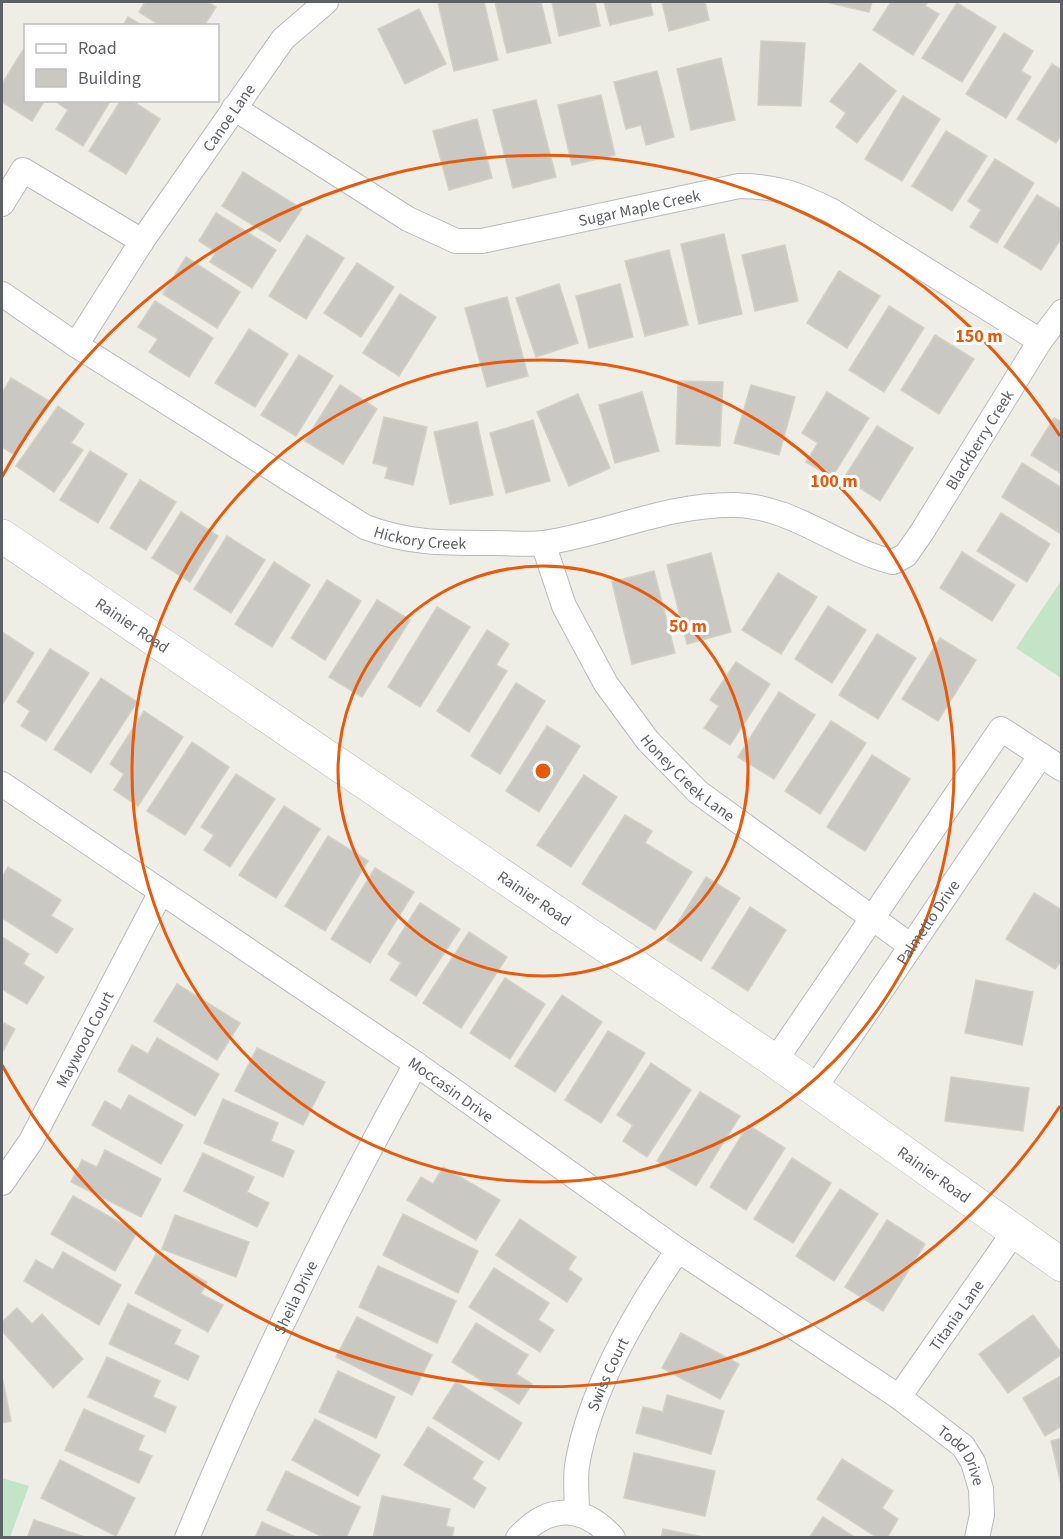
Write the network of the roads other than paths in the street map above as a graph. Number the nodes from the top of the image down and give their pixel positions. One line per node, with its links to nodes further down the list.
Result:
1 (326, 2): 2 (street, Canoe Lane)
2 (234, 108): 4 (street, Canoe Lane); 7 (street, Sugar Maple Creek)
3 (2, 204): 4 (street)
4 (142, 241): 8 (street, Canoe Lane)
5 (2, 294): 8 (street, Hickory Creek)
6 (1062, 312): 7 (street, Blackberry Creek)
7 (1040, 341): 11 (street, Blackberry Creek)
8 (76, 345): 10 (street, Hickory Creek)
9 (2, 536): 18 (street, Rainier Road)
10 (543, 543): 11 (street, Hickory Creek); 16 (street, Honey Creek Lane)
11 (893, 562)
12 (1041, 755): 13 (street); 16 (street); 17 (street, Palmetto Drive)
13 (1062, 769)
14 (2, 784): 15 (street, Moccasin Drive)
15 (161, 892): 19 (street, Moccasin Drive); 21 (street, Maywood Court)
16 (873, 920): 17 (street, Honey Creek Lane); 18 (street)
17 (911, 946): 20 (street, Palmetto Drive)
18 (775, 1061): 20 (street, Rainier Road)
19 (416, 1064): 23 (street, Moccasin Drive); 27 (street, Sheila Drive)
20 (814, 1089): 22 (street, Rainier Road)
21 (2, 1183)
22 (1014, 1232): 24 (street, Rainier Road); 25 (street, Titania Lane)
23 (678, 1250): 25 (street, Moccasin Drive); 26 (street, Swiss Court)
24 (1062, 1265)
25 (899, 1397): 30 (street, Todd Drive)
26 (577, 1513): 28 (street); 29 (street)
27 (187, 1538)
28 (518, 1538)
29 (613, 1538)
30 (977, 1538)

